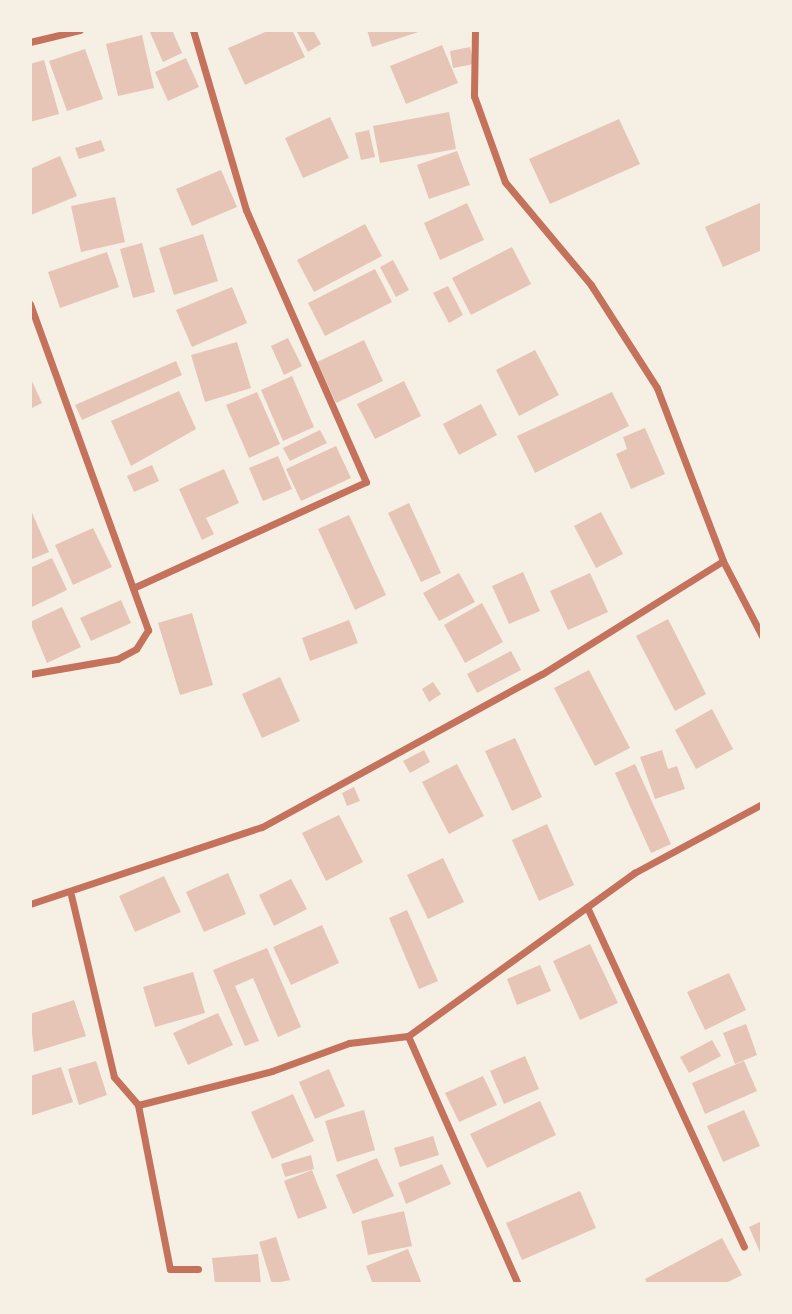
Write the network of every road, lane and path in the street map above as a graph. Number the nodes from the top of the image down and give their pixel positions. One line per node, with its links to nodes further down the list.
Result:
1 (80, 30): 4 (street)
2 (193, 30): 7 (street)
3 (475, 30): 6 (street)
4 (30, 42)
5 (30, 304): 7 (street)
6 (723, 561): 8 (street); 11 (street)
7 (133, 588): 9 (street)
8 (762, 636)
9 (30, 674)
10 (762, 804): 13 (street)
11 (71, 895): 12 (street); 15 (street)
12 (30, 904)
13 (587, 907): 14 (street); 16 (street)
14 (408, 1036): 15 (street); 18 (street)
15 (138, 1105): 17 (street)
16 (744, 1247)
17 (198, 1269)
18 (518, 1284)

